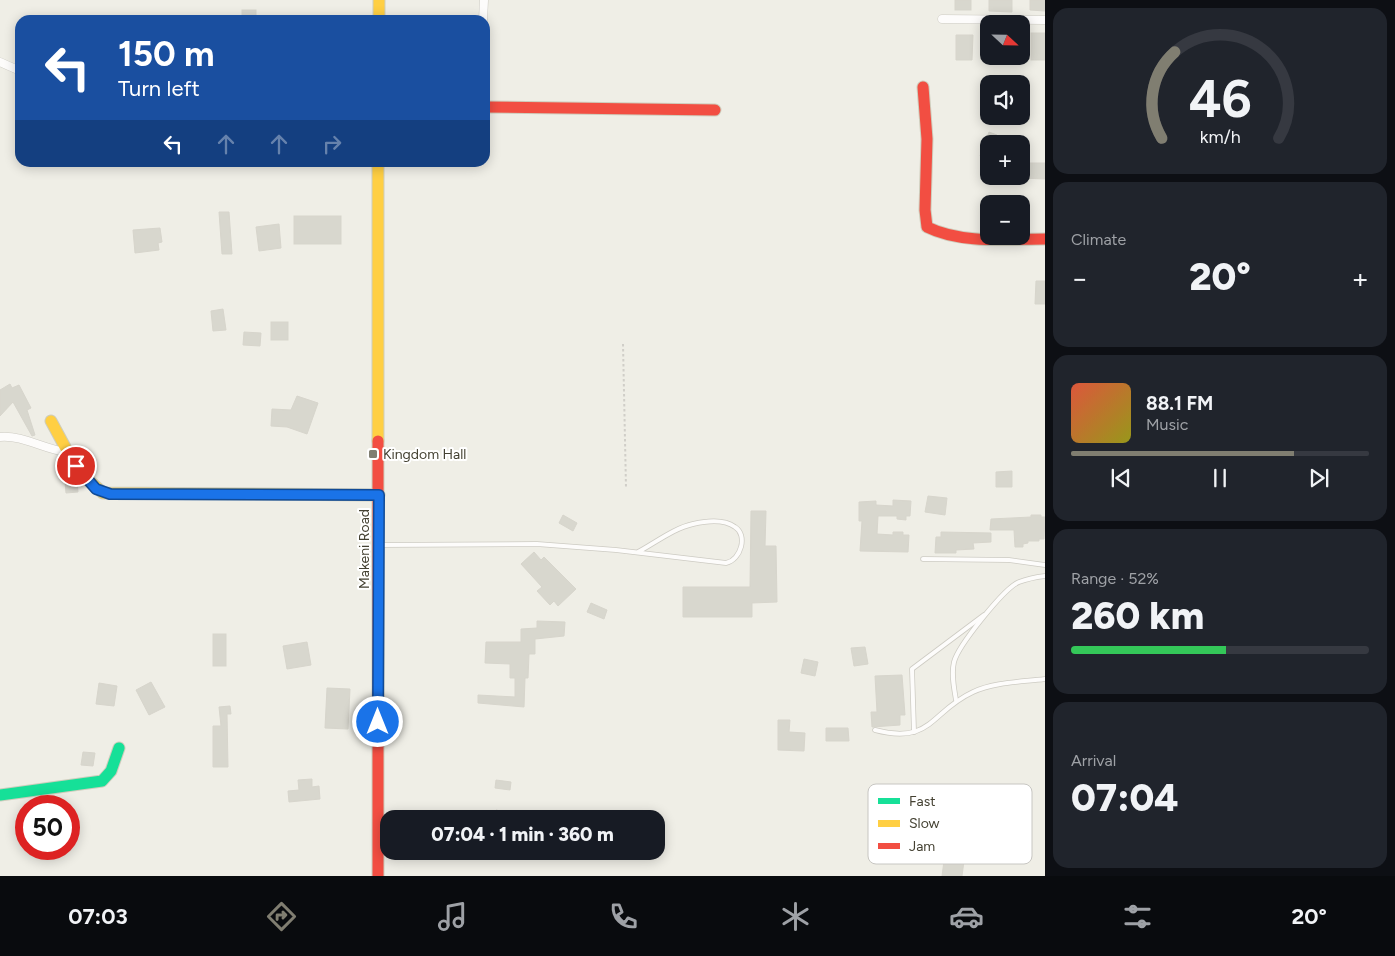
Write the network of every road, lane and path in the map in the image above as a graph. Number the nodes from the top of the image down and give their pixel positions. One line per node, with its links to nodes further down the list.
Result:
1 (379, 0): 3 (street)
2 (484, 0): 4 (street)
3 (379, 15)
4 (484, 15)
5 (942, 19): 6 (street)
6 (1045, 20)
7 (0, 62): 8 (street)
8 (15, 69)
9 (923, 86): 13 (street)
10 (490, 107): 11 (street)
11 (715, 110)
12 (378, 167): 19 (street, Makeni Road)
13 (1045, 239)
14 (623, 344): 18 (path)
15 (51, 421): 17 (street)
16 (0, 437): 17 (street)
17 (66, 452): 19 (street)
18 (626, 488)
19 (379, 495): 20 (street, Makeni Road)
20 (379, 545): 21 (lane); 32 (street, Makeni Road)
21 (638, 552): 21 (lane)
22 (923, 559): 23 (lane)
23 (1045, 565)
24 (1045, 576): 25 (lane)
25 (990, 611): 27 (lane); 29 (lane)
26 (1045, 679): 27 (lane)
27 (956, 700): 29 (lane)
28 (875, 730): 29 (lane)
29 (914, 732)
30 (119, 748): 31 (street)
31 (0, 795)
32 (378, 876)

